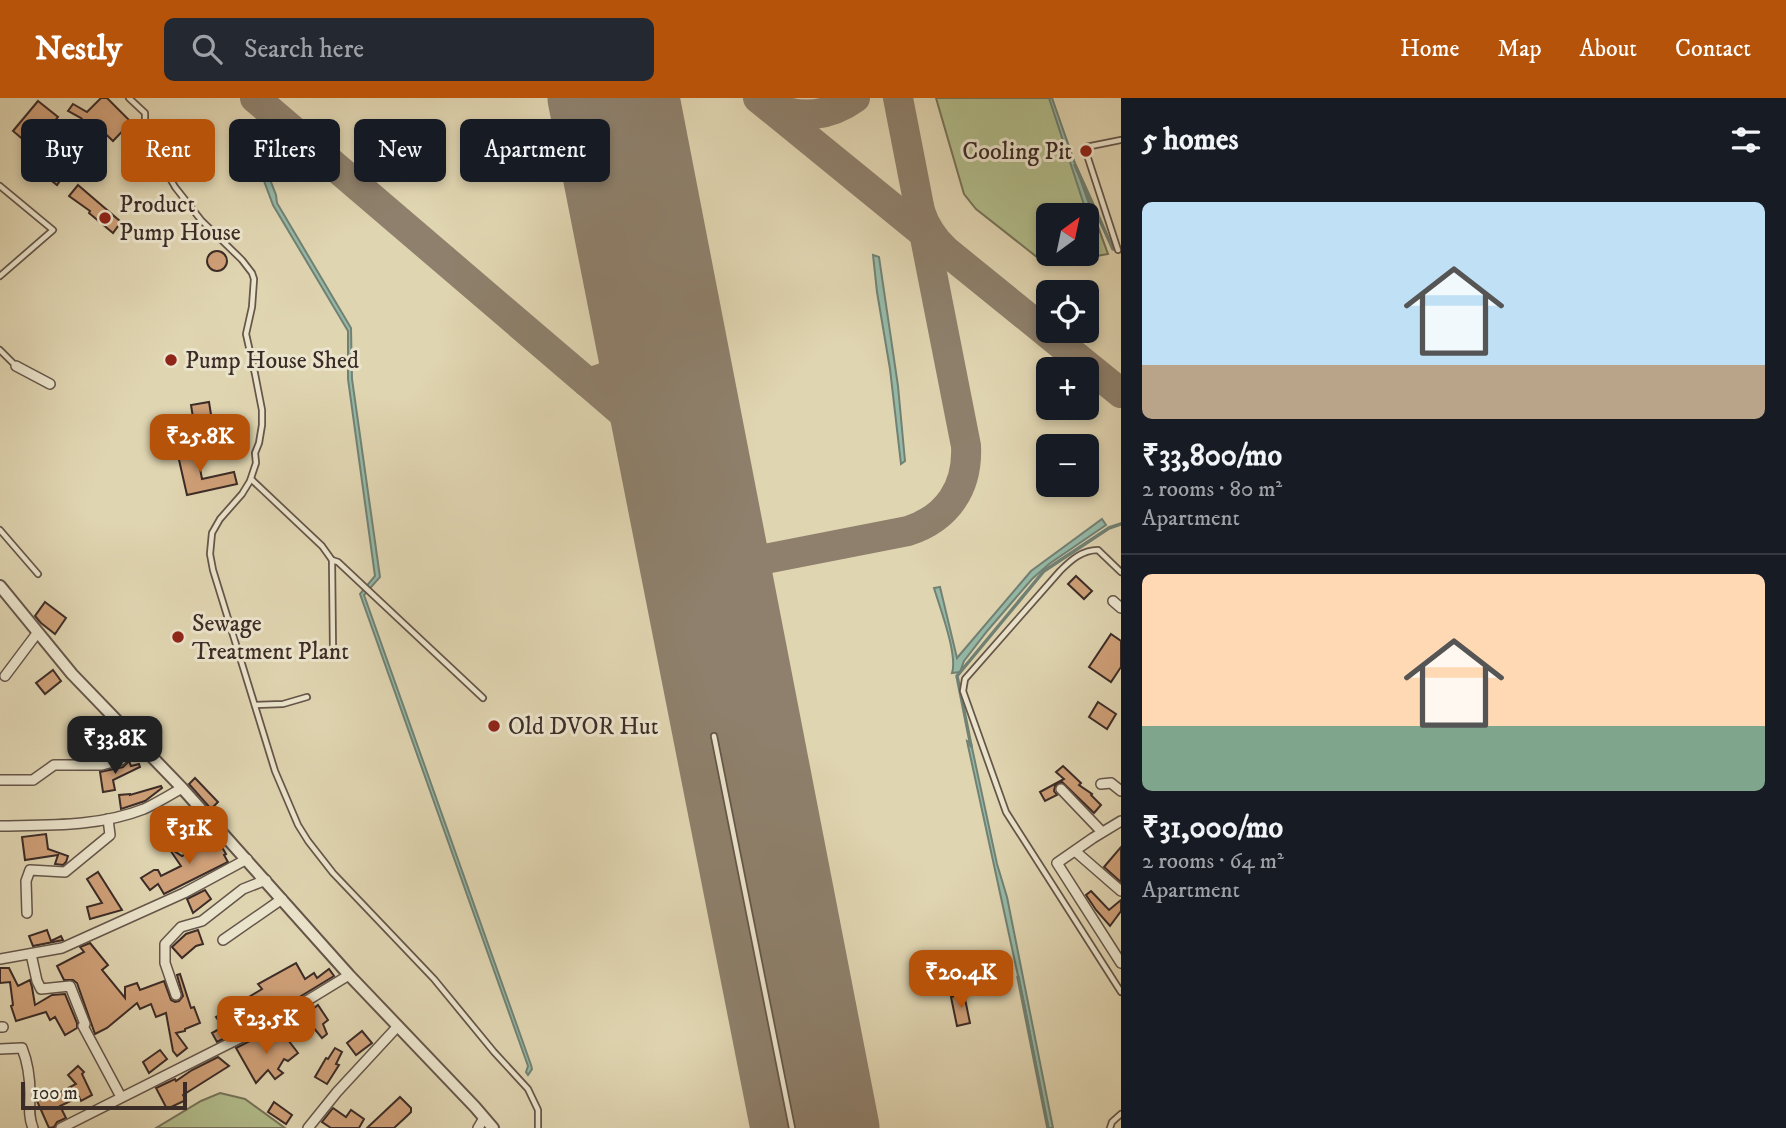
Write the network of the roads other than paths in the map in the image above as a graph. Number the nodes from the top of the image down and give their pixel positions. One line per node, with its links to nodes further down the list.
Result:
1 (129, 98): 9 (lane)
2 (1121, 140): 4 (lane)
3 (0, 186): 5 (lane)
4 (1118, 250)
5 (0, 276)
6 (0, 350): 7 (lane)
7 (16, 366): 8 (street)
8 (50, 384)
9 (251, 480): 11 (lane); 22 (lane)
10 (0, 530): 13 (lane)
11 (332, 560): 18 (lane); 21 (lane)
12 (1121, 572): 45 (lane)
13 (38, 574)
14 (0, 586): 17 (street)
15 (1113, 601): 16 (street)
16 (1121, 608)
17 (38, 632): 19 (street); 23 (street)
18 (333, 650)
19 (5, 676)
20 (307, 697): 22 (lane)
21 (483, 698)
22 (255, 705): 56 (lane)
23 (132, 735): 25 (street); 27 (street)
24 (714, 736): 57 (lane)
25 (0, 780)
26 (1101, 784): 29 (street)
27 (182, 788): 30 (street); 35 (street)
28 (1061, 789): 33 (street)
29 (1121, 791)
30 (108, 819): 32 (street); 39 (street)
31 (1121, 821): 33 (street)
32 (0, 826)
33 (1102, 832): 34 (street)
34 (1074, 850): 37 (street); 43 (street)
35 (247, 859): 36 (street); 41 (street)
36 (266, 880): 38 (street); 46 (street)
37 (1121, 891)
38 (282, 899): 40 (street); 44 (street)
39 (27, 913)
40 (223, 940)
41 (31, 954): 42 (street); 49 (street)
42 (0, 959)
43 (1121, 963)
44 (349, 975): 47 (street); 49 (street)
45 (1121, 992)
46 (176, 995)
47 (398, 1026): 51 (street); 54 (street)
48 (0, 1049): 52 (street)
49 (121, 1097): 53 (street)
50 (1121, 1114): 58 (lane)
51 (481, 1123): 55 (street)
52 (33, 1128)
53 (61, 1128)
54 (308, 1128)
55 (493, 1128)
56 (538, 1128)
57 (792, 1128)
58 (1110, 1128)

